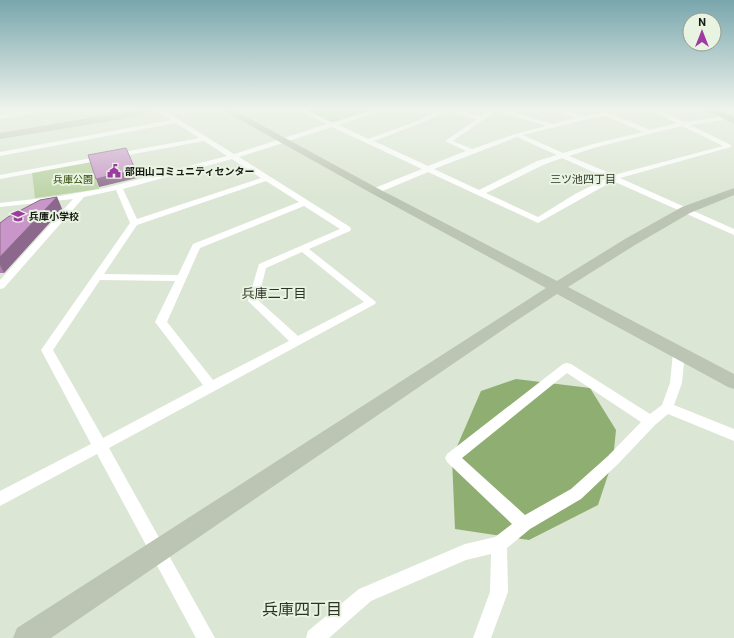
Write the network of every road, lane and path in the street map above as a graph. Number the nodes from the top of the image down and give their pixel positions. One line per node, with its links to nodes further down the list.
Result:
1 (81, 139): 14 (street)
2 (205, 139): 16 (street); 18 (street)
3 (286, 139): 11 (street)
4 (363, 139): 12 (street)
5 (374, 139): 12 (street)
6 (451, 139): 13 (street)
7 (506, 139): 13 (street)
8 (525, 139): 15 (street)
9 (623, 139): 15 (street)
10 (714, 139): 20 (street)
11 (282, 140): 16 (street); 22 (street)
12 (368, 141): 17 (street)
13 (472, 150): 17 (street)
14 (0, 154)
15 (562, 155): 20 (street); 24 (street)
16 (234, 156): 19 (street); 21 (street)
17 (428, 168): 22 (street); 24 (street)
18 (0, 177)
19 (267, 178): 26 (street); 29 (street)
20 (613, 178): 24 (street); 28 (street)
21 (119, 188): 25 (street); 29 (street)
22 (375, 191): 35 (street)
23 (734, 191): 28 (street)
24 (479, 193)
25 (81, 195): 27 (street); 34 (street)
26 (306, 202): 31 (street); 33 (street)
27 (0, 204)
28 (686, 210): 30 (street); 35 (street)
29 (134, 223): 32 (street)
30 (734, 232)
31 (302, 248): 36 (street); 36 (street)
32 (97, 277): 33 (street); 43 (street)
33 (180, 278): 39 (street)
34 (0, 286)
35 (558, 287): 37 (street); 47 (street)
36 (296, 341): 39 (street)
37 (678, 353): 38 (street); 40 (street)
38 (734, 382)
39 (212, 386): 43 (street)
40 (667, 408): 41 (street); 42 (street)
41 (650, 421): 45 (street); 45 (street)
42 (734, 435)
43 (99, 447): 44 (street); 47 (street)
44 (0, 499)
45 (524, 524): 46 (street)
46 (499, 544): 50 (street); 51 (street)
47 (159, 552): 48 (street); 49 (street)
48 (27, 638)
49 (206, 638)
50 (315, 638)
51 (482, 638)

